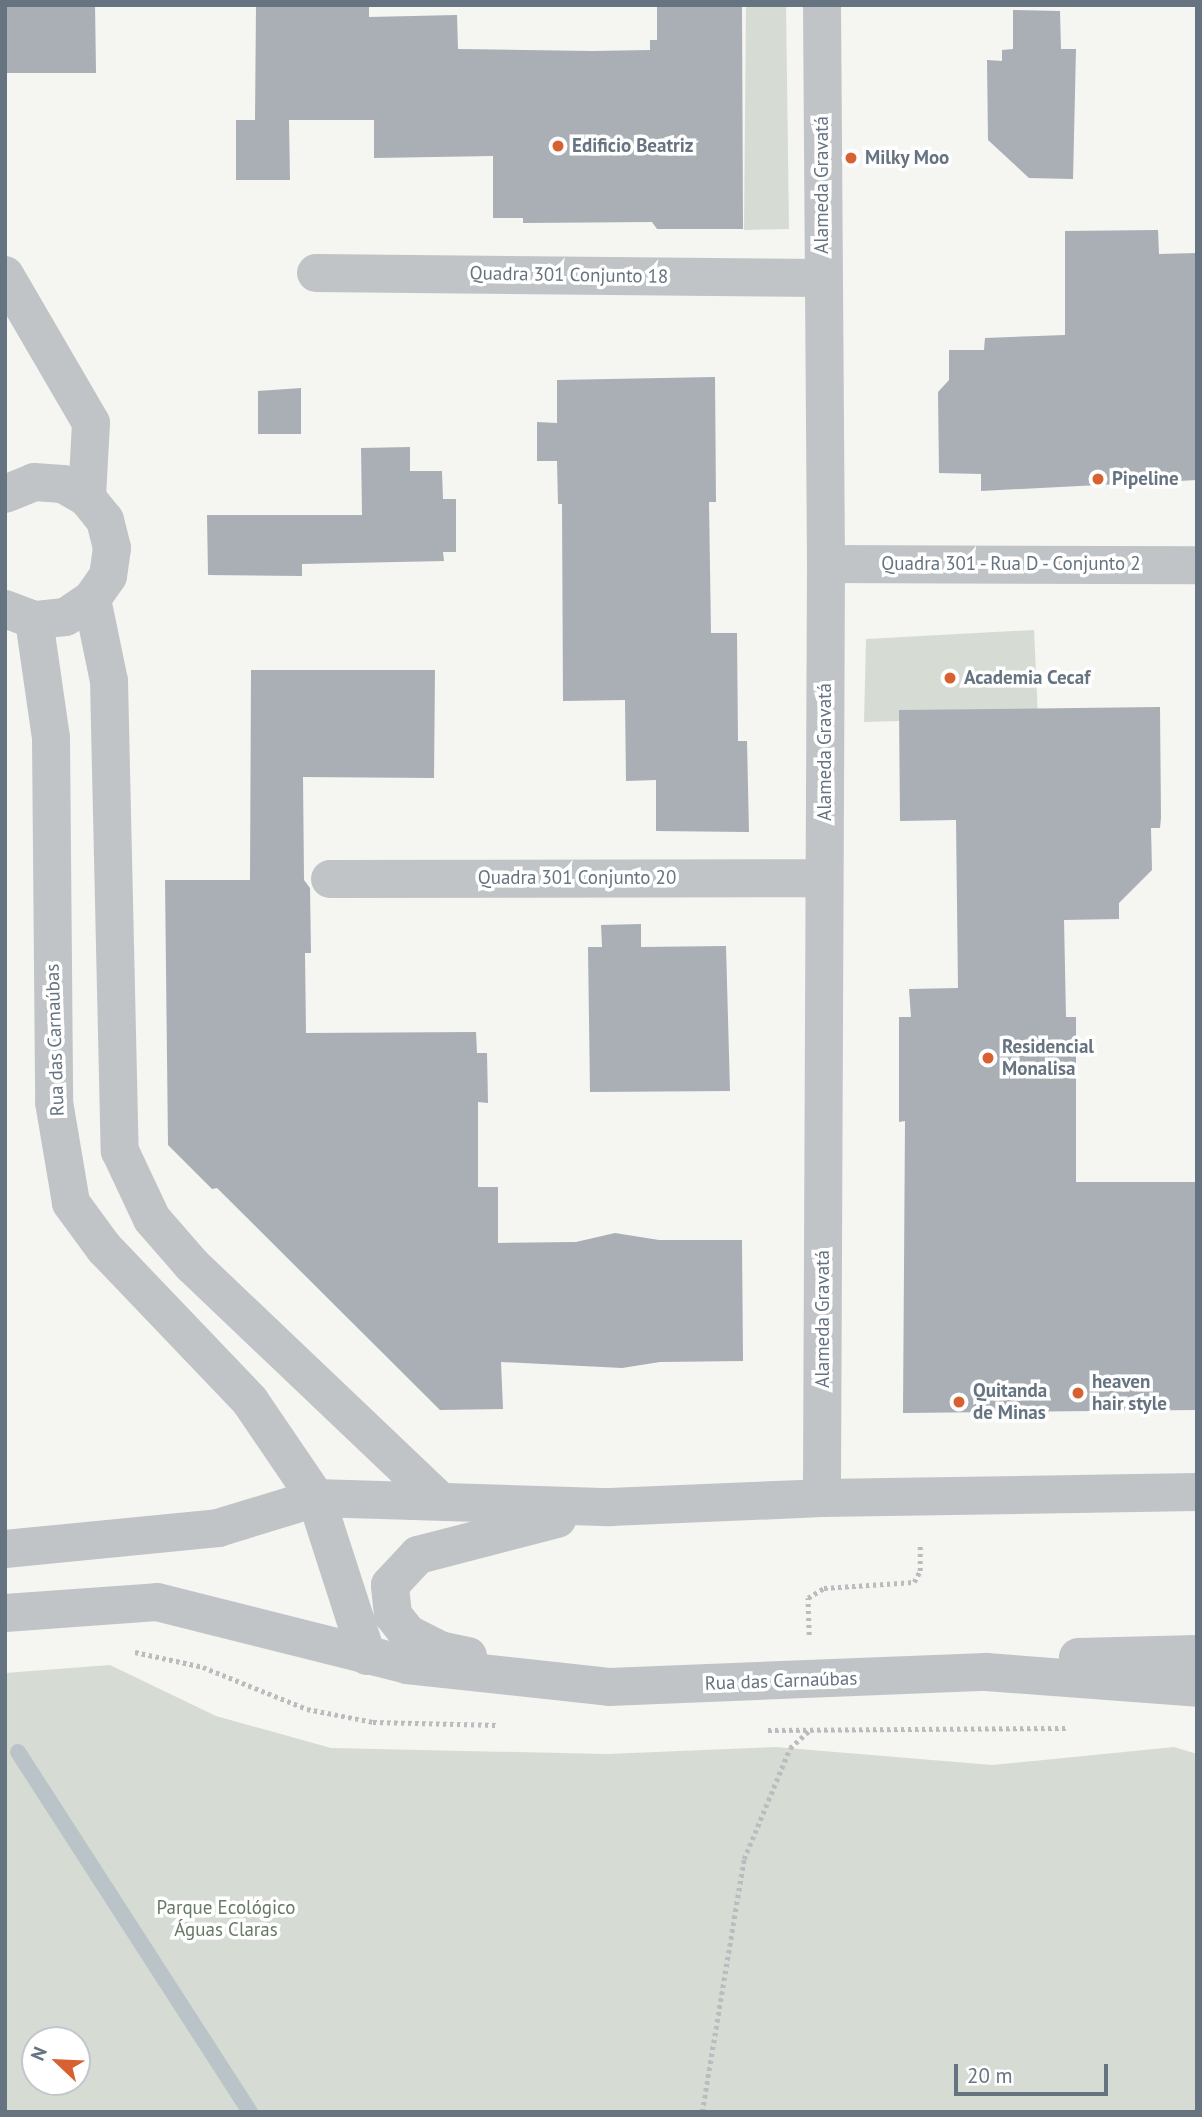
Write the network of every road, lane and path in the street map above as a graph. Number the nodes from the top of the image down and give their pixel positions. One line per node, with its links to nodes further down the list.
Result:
1 (822, 5): 4 (street, Alameda Gravatá)
2 (316, 273): 4 (street, Quadra 301 Conjunto 18)
3 (5, 275): 6 (street)
4 (822, 278): 7 (street, Alameda Gravatá)
5 (5, 494): 6 (street)
6 (87, 498): 9 (street)
7 (826, 564): 8 (street, Quadra 301 - Rua D - Conjunto 2); 11 (street, Alameda Gravatá)
8 (1197, 565)
9 (92, 599): 10 (street); 18 (street)
10 (20, 614): 16 (street, Rua das Carnaúbas)
11 (824, 878): 12 (street, Quadra 301 Conjunto 20); 17 (street, Alameda Gravatá)
12 (330, 879)
13 (1108, 1492): 14 (street); 15 (street); 20 (street)
14 (1197, 1492)
15 (921, 1496): 17 (street); 26 (path)
16 (316, 1498): 18 (street); 21 (street); 24 (street, Rua das Carnaúbas)
17 (822, 1498): 19 (street)
18 (440, 1501): 19 (street)
19 (610, 1507): 27 (street)
20 (1197, 1521)
21 (5, 1549)
22 (5, 1613): 24 (street, Rua das Carnaúbas)
23 (1197, 1654): 25 (street)
24 (367, 1656): 27 (street, Rua das Carnaúbas)
25 (986, 1672): 26 (street, Rua das Carnaúbas); 28 (street, Rua das Carnaúbas)
26 (809, 1681): 27 (street, Rua das Carnaúbas)
27 (609, 1687)
28 (1197, 1688)
29 (809, 1731): 30 (path)
30 (702, 2112)

